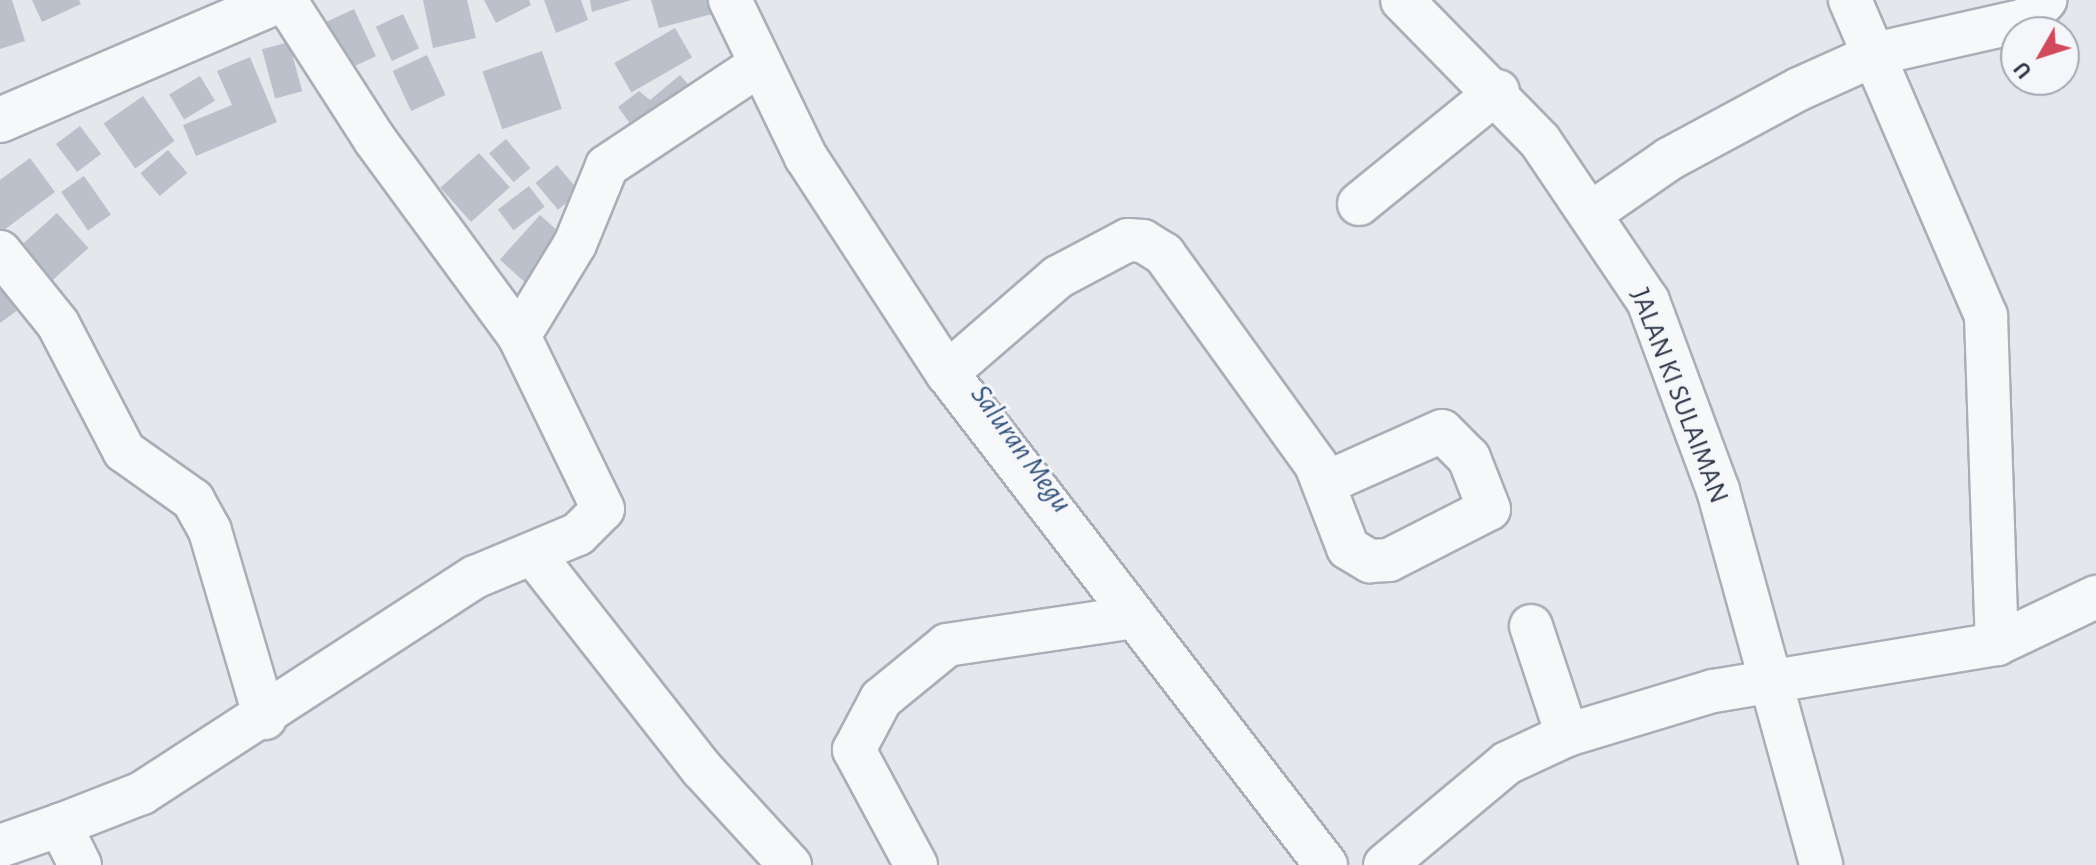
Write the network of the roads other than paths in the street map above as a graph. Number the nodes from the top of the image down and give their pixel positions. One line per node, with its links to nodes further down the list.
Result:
1 (283, 0): 9 (street); 13 (street)
2 (730, 0): 7 (street)
3 (1402, 0): 8 (street, JALAN KI SULAIMAN)
4 (1850, 0): 6 (street)
5 (2049, 1): 6 (street)
6 (1879, 53): 11 (street); 20 (street)
7 (749, 70): 13 (street); 14 (street)
8 (1498, 91): 10 (street); 11 (street, JALAN KI SULAIMAN)
9 (0, 120)
10 (1359, 204)
11 (1594, 211): 21 (street, JALAN KI SULAIMAN)
12 (0, 252): 22 (street)
13 (519, 336): 16 (street)
14 (947, 373): 15 (street); 18 (street)
15 (1325, 483)
16 (534, 555): 22 (street); 27 (street)
17 (2096, 597): 20 (street)
18 (1120, 621): 28 (street); 29 (street)
19 (1531, 626): 23 (street)
20 (1985, 646): 21 (street)
21 (1770, 679): 23 (street); 31 (street, JALAN KI SULAIMAN)
22 (265, 718): 24 (street)
23 (1567, 735): 30 (street)
24 (60, 825): 25 (street); 26 (street)
25 (0, 846)
26 (80, 865)
27 (790, 865)
28 (916, 865)
29 (1326, 865)
30 (1385, 865)
31 (1821, 865)

